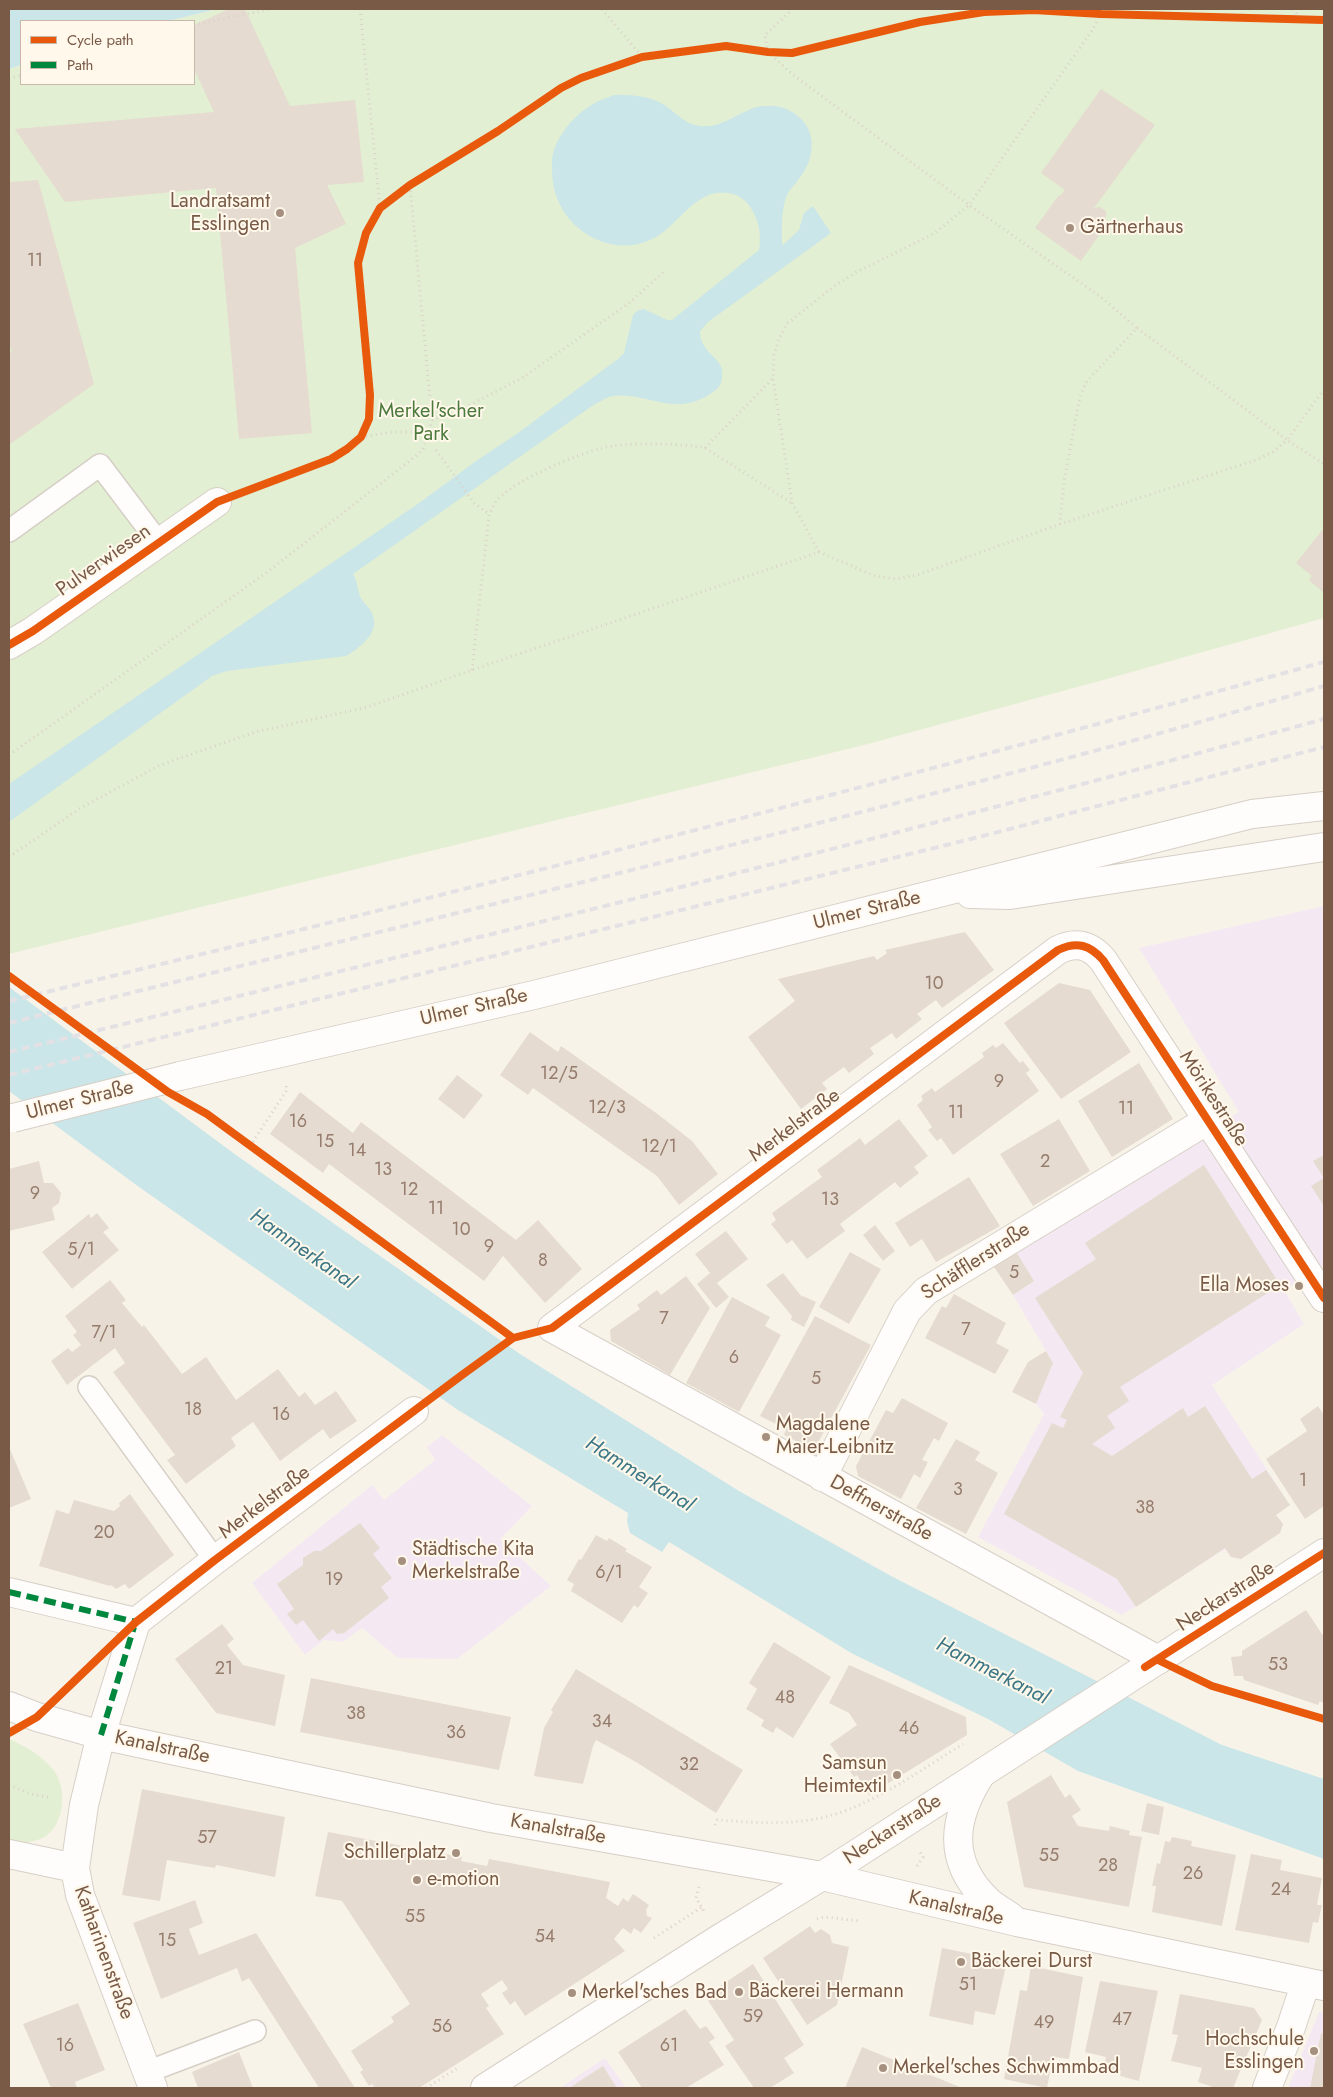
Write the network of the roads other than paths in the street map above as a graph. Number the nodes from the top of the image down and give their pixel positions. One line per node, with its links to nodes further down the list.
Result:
1 (217, 502): 3 (street, Pulverwiesen)
2 (9, 531): 3 (lane)
3 (159, 543): 4 (street, Pulverwiesen)
4 (9, 644)
5 (1324, 789): 7 (street)
6 (1324, 806): 7 (street, Ulmer Straße)
7 (1252, 814): 9 (street, Ulmer Straße)
8 (1324, 847): 9 (street, Ulmer Straße)
9 (939, 893): 11 (street, Ulmer Straße, bridge)
10 (1058, 950): 12 (street, Mörikestraße); 14 (street, Merkelstraße)
11 (11, 1118)
12 (1208, 1120): 13 (street, Mörikestraße); 17 (street, Schäfflerstraße)
13 (1324, 1298)
14 (552, 1328): 17 (street, Deffnerstraße)
15 (89, 1386): 19 (lane)
16 (414, 1411): 19 (street, Merkelstraße)
17 (822, 1477): 22 (street, Deffnerstraße)
18 (1324, 1553): 22 (street, Neckarstraße)
19 (215, 1560): 21 (street, Merkelstraße)
20 (9, 1592): 21 (street)
21 (136, 1622): 24 (street, Katharinenstraße)
22 (1152, 1664): 25 (street, Neckarstraße)
23 (9, 1706): 24 (street)
24 (101, 1734): 27 (street, Katharinenstraße); 28 (street, Kanalstraße)
25 (981, 1774): 28 (street, Neckarstraße); 29 (street, Kanalstraße)
26 (9, 1854): 27 (street)
27 (75, 1868): 32 (street, Katharinenstraße)
28 (822, 1876): 29 (street, Kanalstraße); 33 (street, Neckarstraße)
29 (1017, 1922): 30 (street, Kanalstraße)
30 (1315, 1984): 34 (street)
31 (255, 2031): 32 (lane)
32 (150, 2080)
33 (485, 2088)
34 (1267, 2088)

